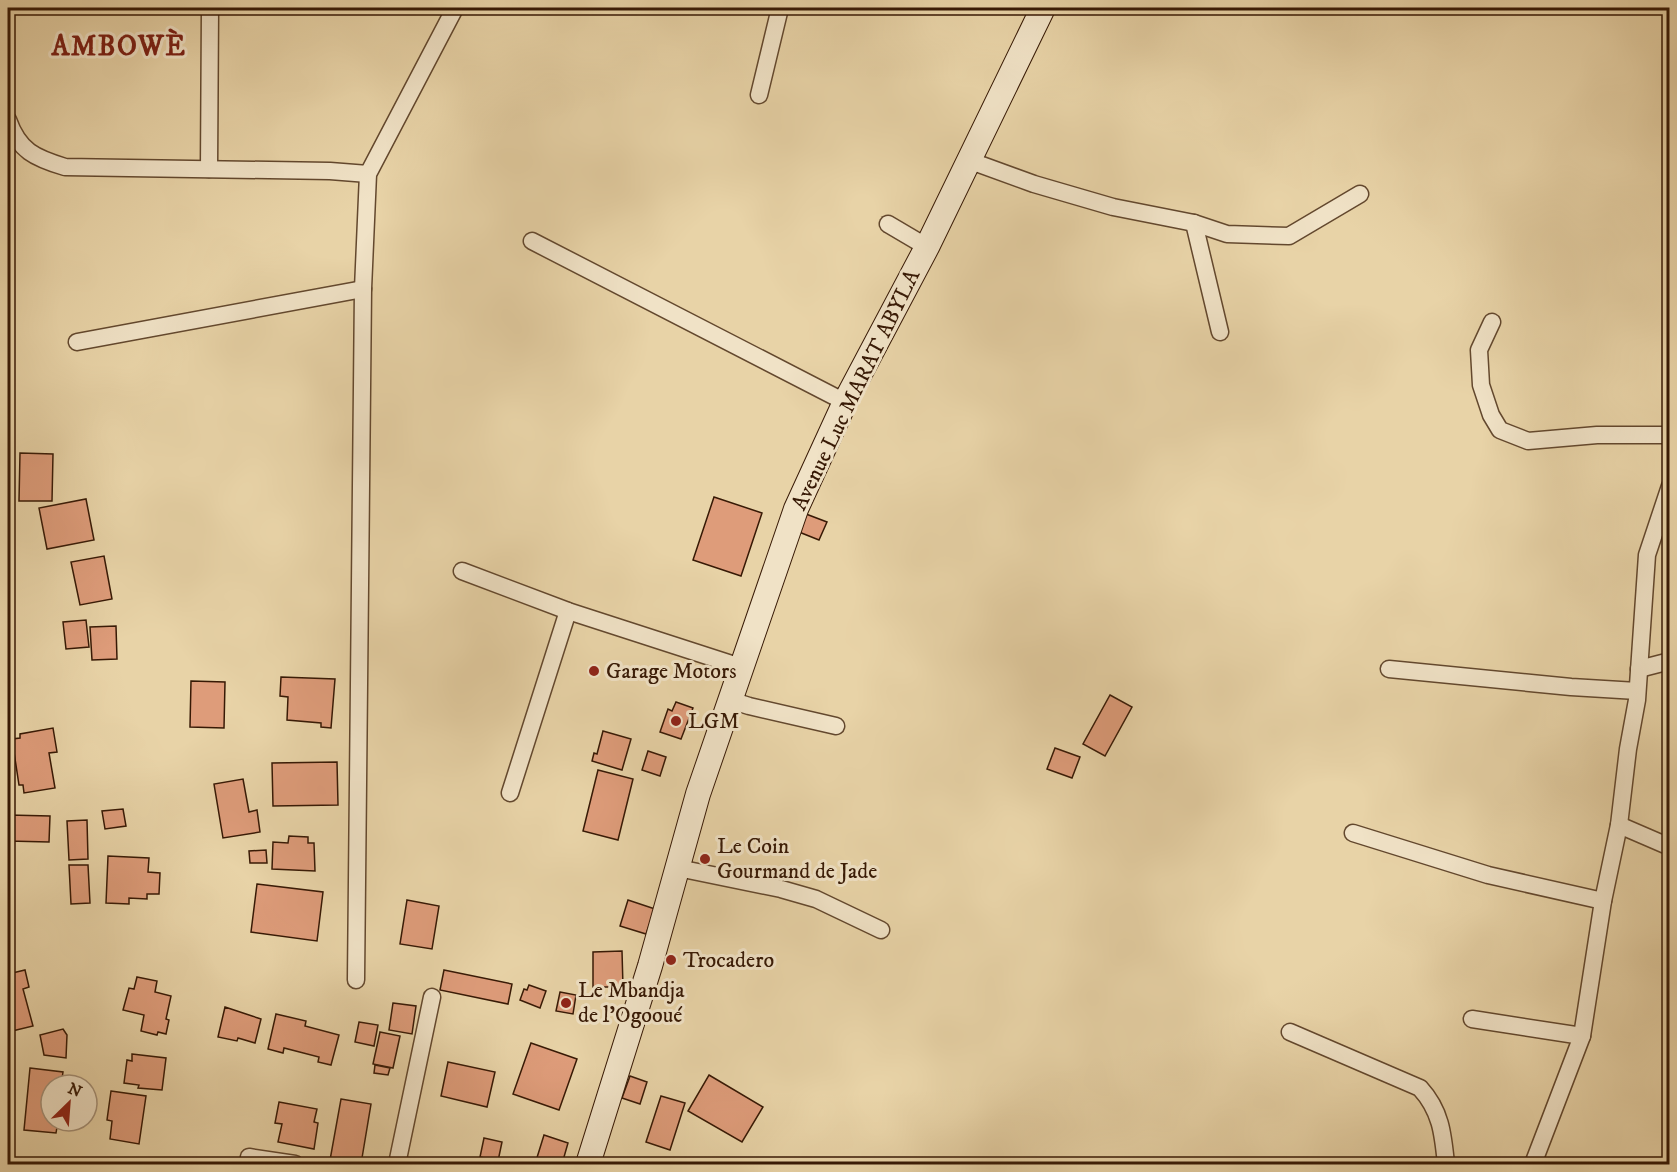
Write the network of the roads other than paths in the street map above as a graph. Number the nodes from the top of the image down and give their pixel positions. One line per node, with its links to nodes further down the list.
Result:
1 (210, 8): 8 (street)
2 (455, 8): 9 (street)
3 (780, 8): 5 (street)
4 (1043, 8): 7 (street, Avenue Luc MARAT ABYLA)
5 (759, 95)
6 (8, 120): 8 (street)
7 (968, 160): 11 (street); 14 (street, Avenue Luc MARAT ABYLA)
8 (209, 169): 9 (street)
9 (368, 174): 15 (street)
10 (1360, 194): 11 (street)
11 (1194, 223): 17 (street)
12 (888, 224): 14 (street)
13 (532, 241): 19 (street)
14 (927, 247): 19 (street, Avenue Luc MARAT ABYLA)
15 (363, 289): 18 (street); 38 (street)
16 (1492, 322): 20 (street)
17 (1220, 332)
18 (77, 342)
19 (845, 402): 25 (street, Avenue Luc MARAT ABYLA)
20 (1670, 435)
21 (1670, 486): 27 (street)
22 (462, 571): 23 (street)
23 (568, 611): 25 (street); 31 (street)
24 (1670, 661): 27 (street)
25 (741, 667): 29 (street, Avenue Luc MARAT ABYLA)
26 (1389, 669): 28 (street)
27 (1639, 669): 28 (street)
28 (1637, 691): 32 (street)
29 (730, 700): 30 (street); 35 (street, Avenue Luc MARAT ABYLA)
30 (836, 726)
31 (510, 793)
32 (1618, 825): 34 (street); 36 (street)
33 (1353, 833): 36 (street)
34 (1670, 847)
35 (678, 868): 37 (street); 46 (street, Avenue Luc MARAT ABYLA)
36 (1603, 902): 42 (street)
37 (881, 930)
38 (356, 980)
39 (432, 997): 45 (street)
40 (1472, 1019): 42 (street)
41 (1290, 1032): 47 (street)
42 (1582, 1036): 48 (street)
43 (249, 1157): 44 (street)
44 (295, 1164)
45 (397, 1164)
46 (588, 1164)
47 (1446, 1164)
48 (1533, 1164)

